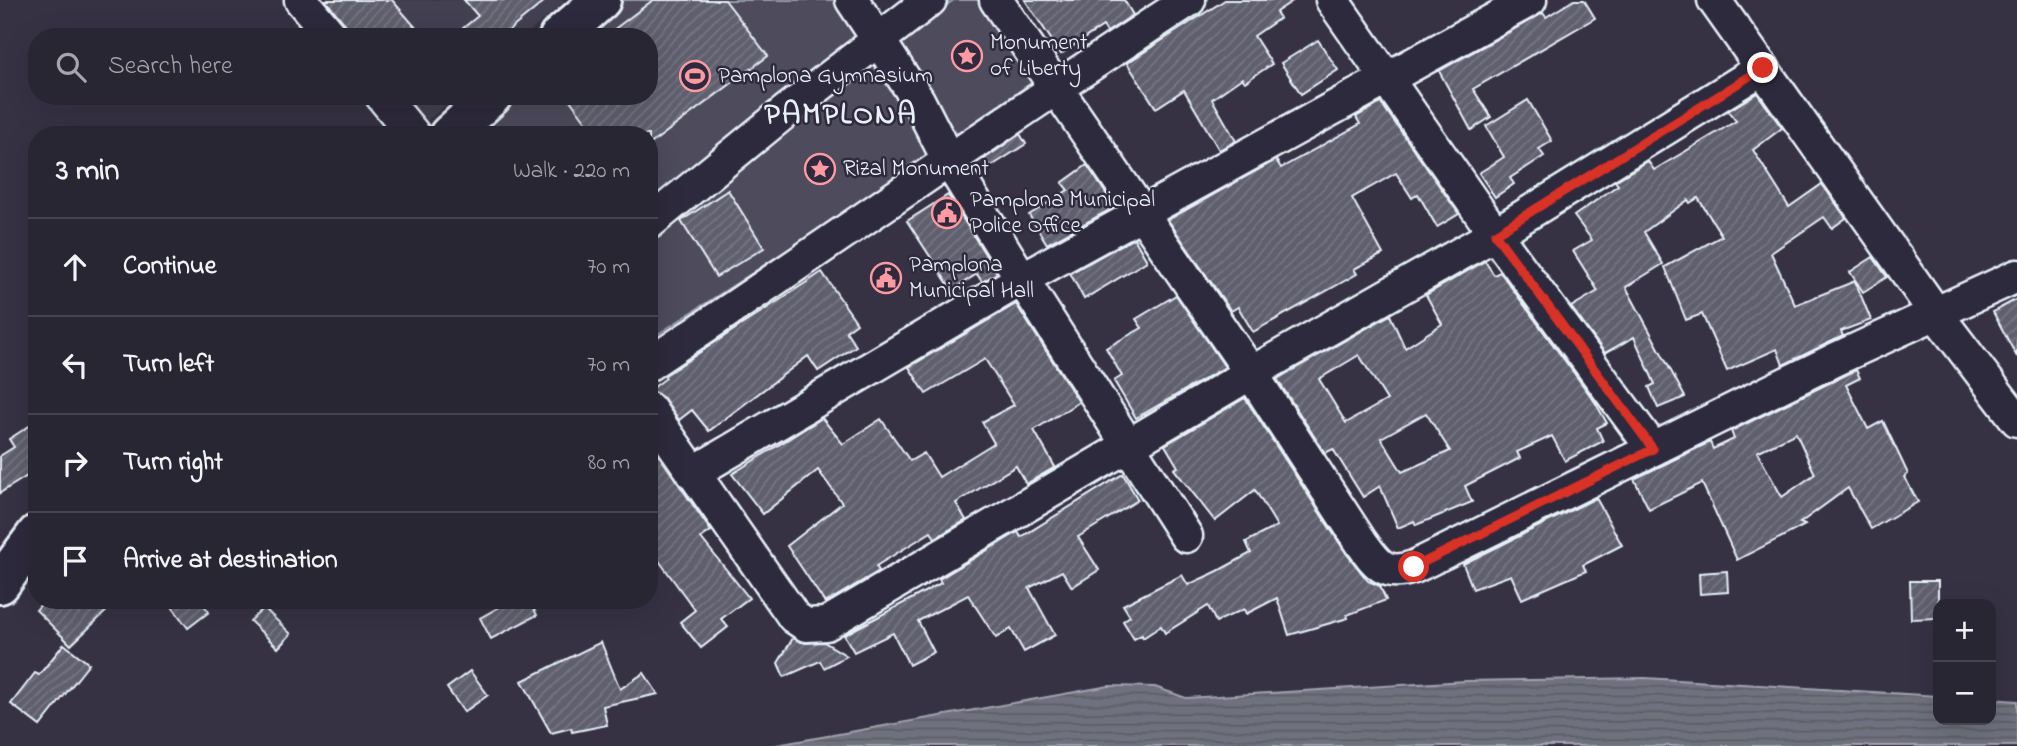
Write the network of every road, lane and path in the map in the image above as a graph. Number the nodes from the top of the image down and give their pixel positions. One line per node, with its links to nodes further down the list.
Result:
1 (301, 0): 10 (street)
2 (601, 0): 11 (highway)
3 (852, 0): 12 (street)
4 (930, 0): 12 (street)
5 (996, 0): 15 (street)
6 (1189, 0): 15 (street)
7 (1332, 0): 14 (street)
8 (1530, 0): 14 (street)
9 (1714, 0): 13 (street)
10 (324, 28)
11 (569, 28)
12 (878, 42): 20 (street); 22 (street)
13 (1763, 68): 23 (street); 26 (street)
14 (1387, 80): 21 (street); 23 (street)
15 (1057, 85): 20 (street); 21 (street)
16 (389, 105): 18 (street)
17 (482, 105): 19 (highway)
18 (407, 126)
19 (459, 126)
20 (948, 159): 25 (street); 27 (street)
21 (1141, 215): 25 (street); 28 (street)
22 (658, 216)
23 (1495, 234): 28 (street); 32 (street)
24 (2017, 276): 26 (street)
25 (1022, 279): 31 (street); 33 (street)
26 (1937, 315): 29 (street); 32 (street)
27 (658, 358)
28 (1251, 373): 31 (street); 32 (street)
29 (2017, 420)
30 (658, 422): 33 (street)
31 (1130, 446): 33 (street); 34 (street)
32 (1653, 449)
33 (693, 472)
34 (1186, 536)
35 (21, 544): 36 (highway)
36 (0, 584)

